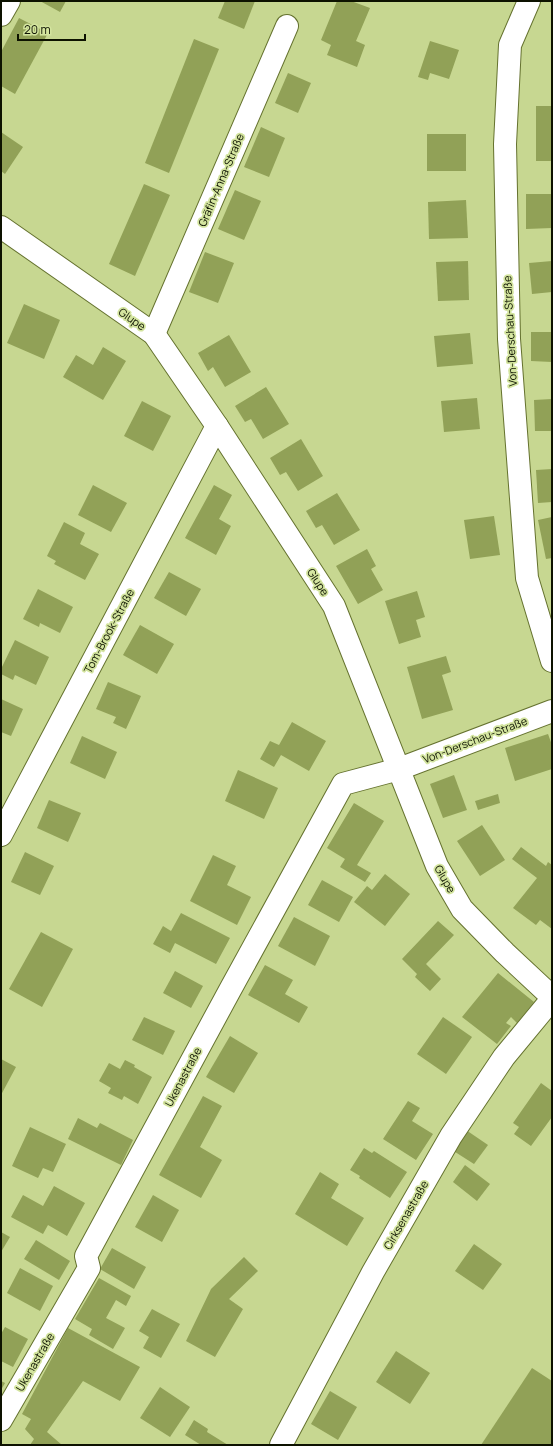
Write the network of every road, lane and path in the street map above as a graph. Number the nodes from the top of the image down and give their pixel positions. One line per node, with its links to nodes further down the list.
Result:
1 (9, 1): 3 (street)
2 (529, 1): 8 (street, Von-Derschau-Straße)
3 (1, 15)
4 (287, 26): 6 (street, Gräfin-Anna-Straße)
5 (1, 227): 6 (street, Glupe)
6 (154, 334): 7 (street, Glupe)
7 (217, 426): 10 (street, Glupe); 11 (street, Tom-Brook-Straße)
8 (552, 661)
9 (552, 711): 10 (street, Von-Derschau-Straße)
10 (399, 769): 12 (street, Glupe); 13 (street, Ukenastraße)
11 (1, 835)
12 (552, 998): 14 (street, Cirksenastraße)
13 (1, 1420)
14 (281, 1445)

